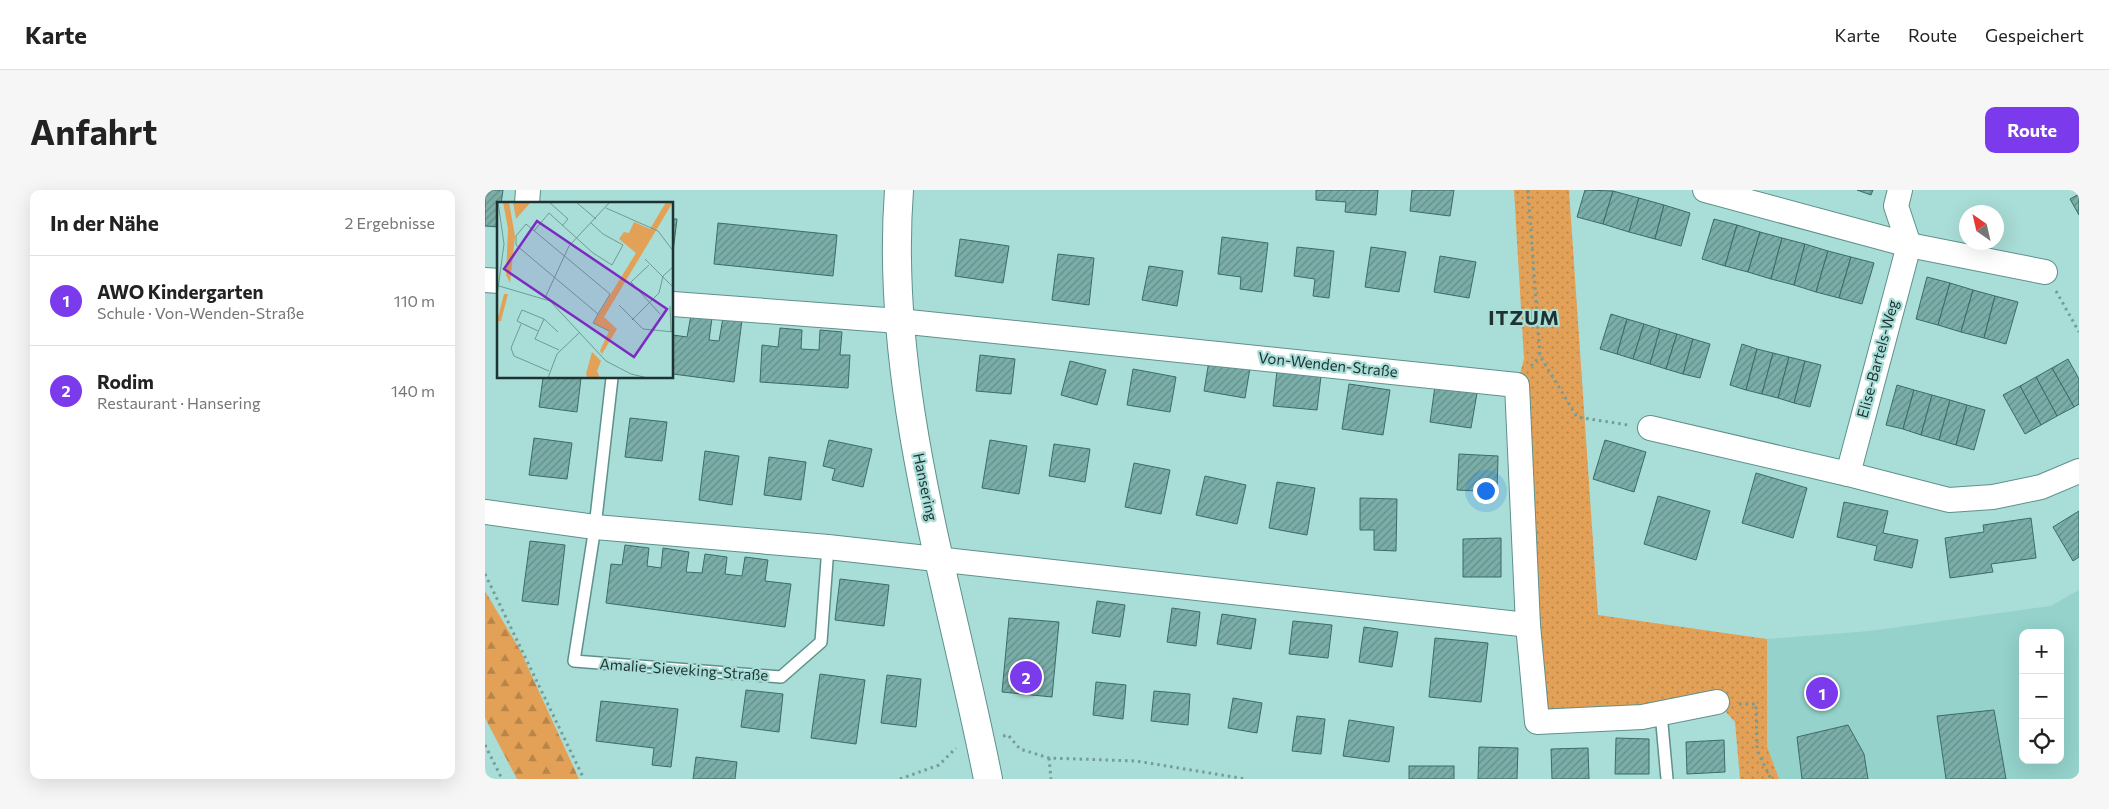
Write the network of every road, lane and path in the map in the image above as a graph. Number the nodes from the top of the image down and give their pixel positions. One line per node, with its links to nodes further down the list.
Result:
1 (899, 190): 8 (street, Hansering)
2 (1528, 190): 11 (path)
3 (1705, 190): 5 (street)
4 (1900, 190): 5 (street)
5 (1909, 245): 6 (street); 13 (street, Elise-Bartels-Weg)
6 (2045, 272): 9 (path)
7 (674, 304): 8 (street)
8 (899, 321): 17 (street, Hansering); 19 (street, Von-Wenden-Straße)
9 (2079, 332)
10 (612, 379): 15 (lane, Amalie-Sieveking-Straße)
11 (1650, 428): 13 (street)
12 (2079, 471): 13 (street)
13 (1848, 474)
14 (485, 512): 15 (street)
15 (595, 527): 16 (street); 16 (lane, Amalie-Sieveking-Straße)
16 (828, 547): 17 (street)
17 (941, 560): 19 (street); 22 (street, Hansering)
18 (485, 574): 26 (path)
19 (1528, 625): 21 (street, Von-Wenden-Straße)
20 (1717, 702): 21 (street, Von-Wenden-Straße); 32 (path)
21 (1661, 713): 31 (lane)
22 (981, 743): 24 (path); 27 (path); 28 (street, Hansering)
23 (485, 745): 25 (path)
24 (1049, 758): 29 (path); 30 (path)
25 (502, 779)
26 (584, 779)
27 (900, 779)
28 (988, 779)
29 (1051, 779)
30 (1246, 779)
31 (1667, 779)
32 (1771, 779)

